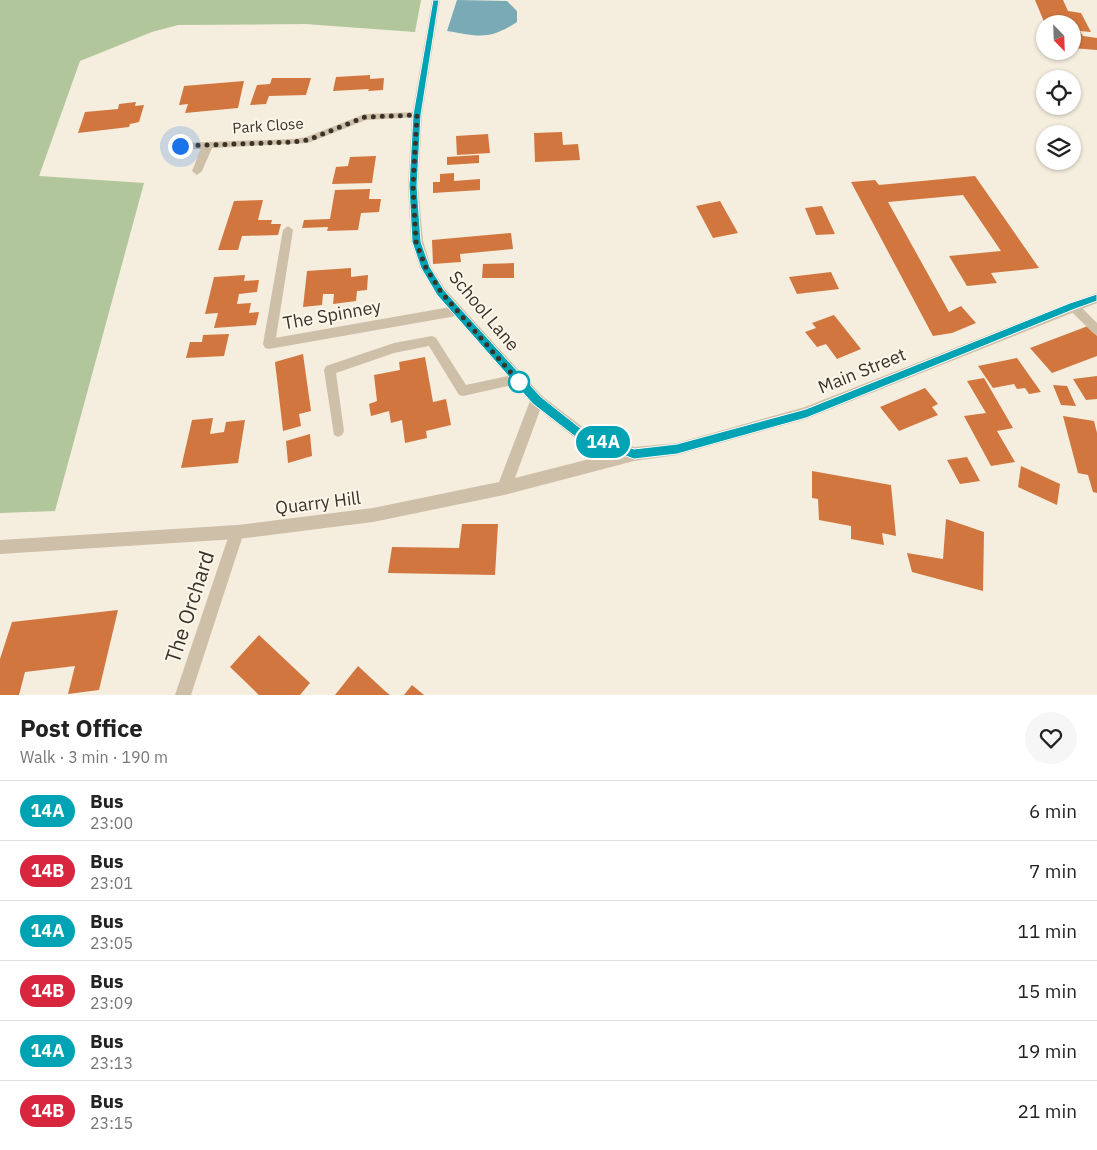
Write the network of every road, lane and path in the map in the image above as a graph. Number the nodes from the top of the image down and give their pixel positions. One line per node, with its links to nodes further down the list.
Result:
1 (436, 0): 2 (street, School Lane)
2 (417, 115): 3 (street, Park Close); 9 (street, School Lane)
3 (208, 145): 4 (street, Park Close); 5 (street)
4 (180, 146)
5 (196, 171)
6 (288, 230): 11 (lane, The Spinney)
7 (1097, 298): 8 (street, Main Street)
8 (1073, 306): 10 (lane); 15 (street, Main Street)
9 (456, 311): 11 (street, The Spinney); 12 (street, School Lane)
10 (1097, 330)
11 (270, 344)
12 (517, 379): 13 (street, School Lane); 14 (lane)
13 (537, 400): 15 (street, School Lane); 16 (street)
14 (338, 431)
15 (634, 454): 16 (street, Quarry Hill)
16 (504, 488): 17 (street, Quarry Hill)
17 (237, 532): 18 (street, Quarry Hill); 19 (street, The Orchard)
18 (0, 547)
19 (183, 695)

